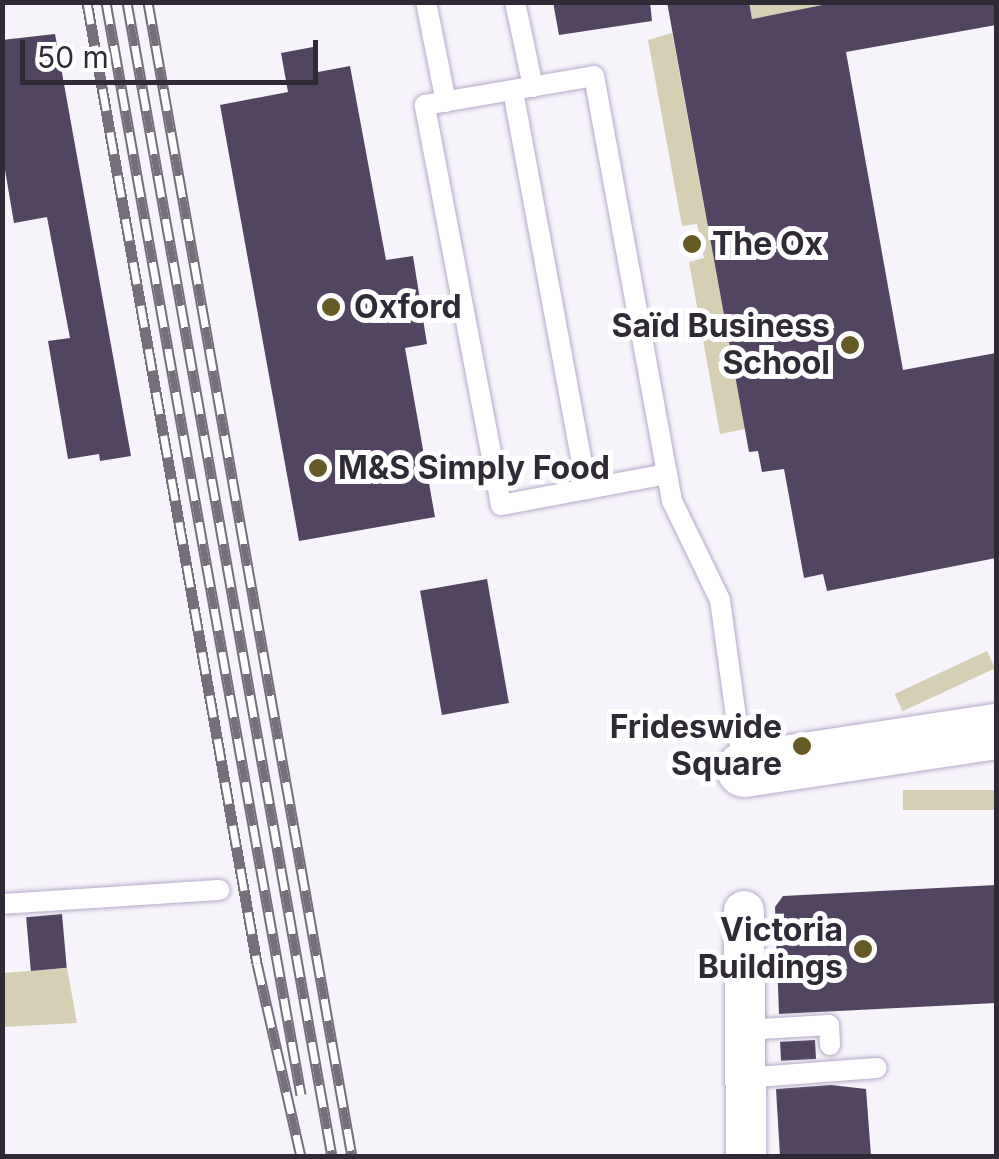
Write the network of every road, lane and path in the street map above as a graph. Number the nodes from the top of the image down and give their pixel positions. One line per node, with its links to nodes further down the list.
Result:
1 (426, 2): 4 (lane)
2 (515, 2): 3 (lane)
3 (523, 89): 4 (lane); 5 (lane); 6 (lane)
4 (446, 102): 6 (lane)
5 (666, 474): 6 (lane); 8 (lane)
6 (587, 489)
7 (996, 731): 8 (main road)
8 (744, 770)
9 (220, 890): 10 (lane)
10 (2, 904)
11 (744, 911): 12 (street)
12 (743, 1030): 13 (lane); 15 (street)
13 (830, 1045)
14 (877, 1068): 15 (lane)
15 (743, 1078): 16 (street)
16 (746, 1156)

